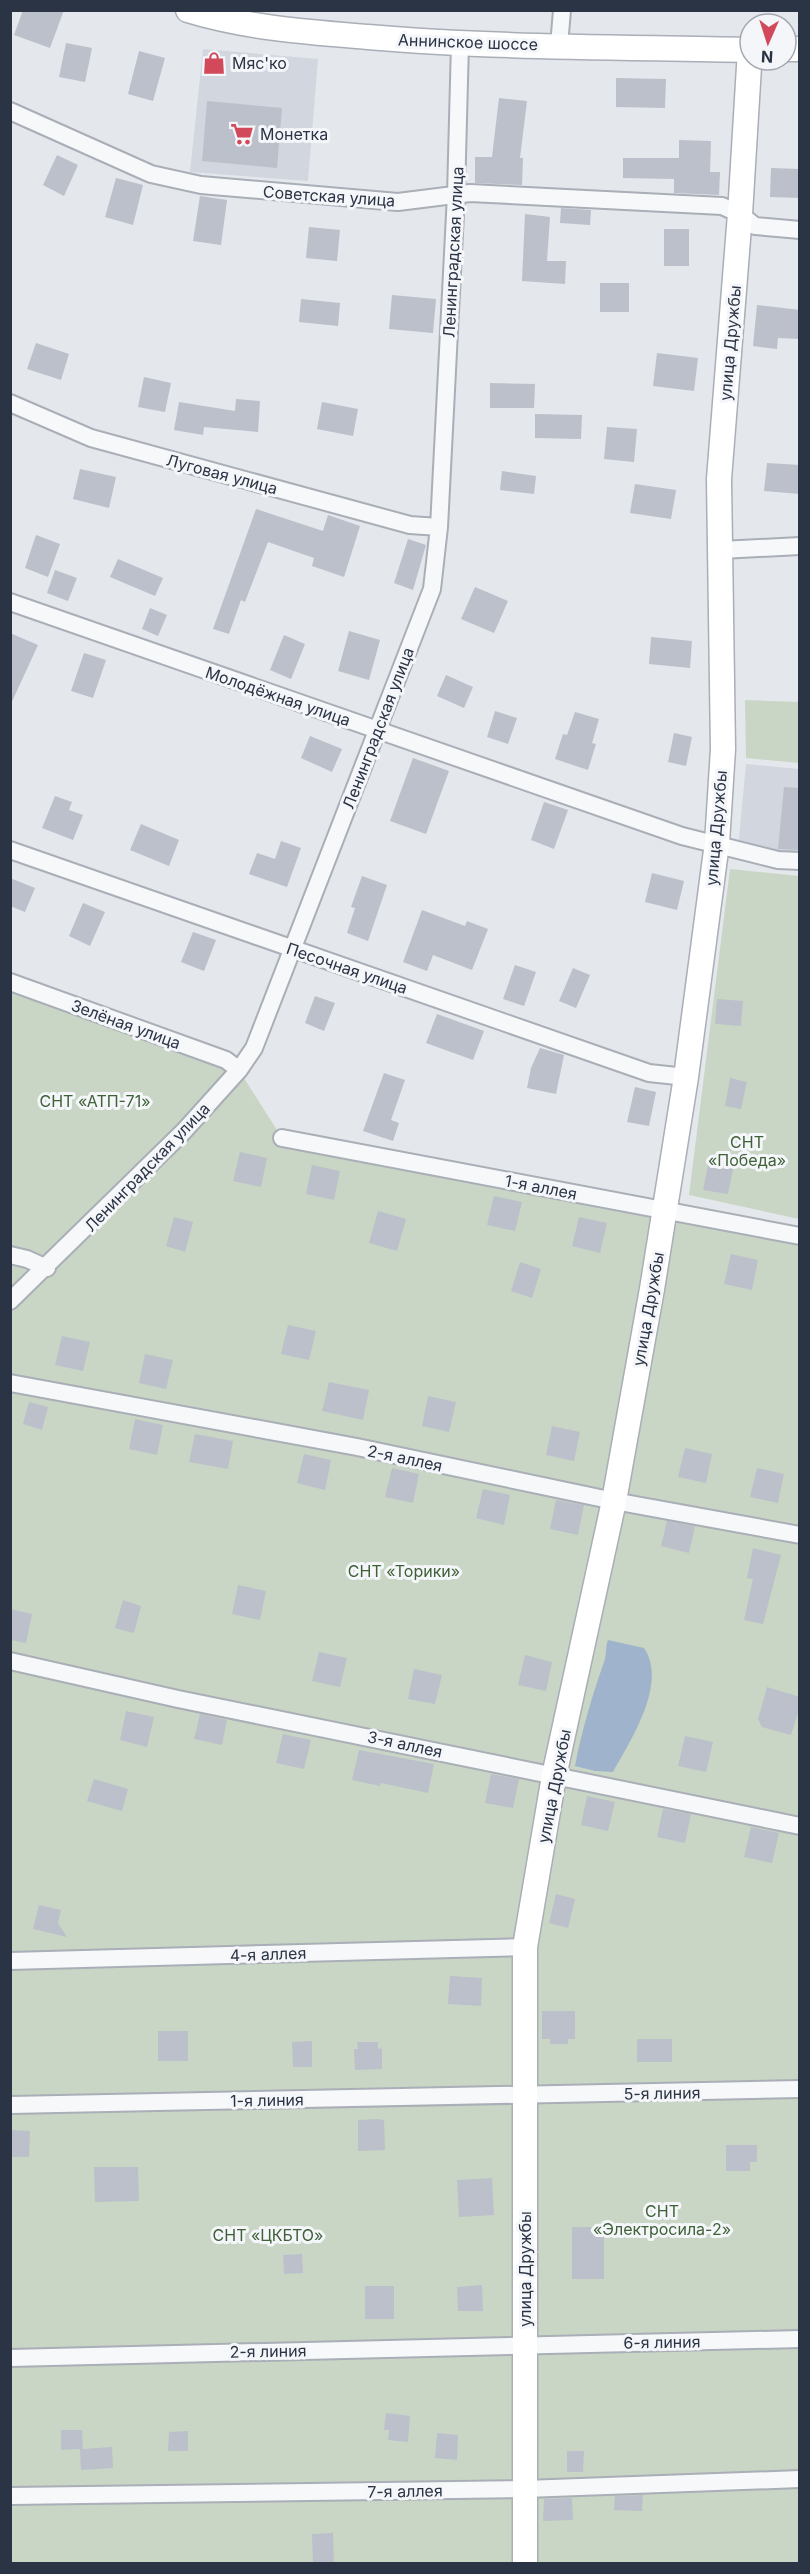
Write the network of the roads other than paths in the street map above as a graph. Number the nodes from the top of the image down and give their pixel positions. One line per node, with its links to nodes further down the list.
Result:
1 (188, 10): 3 (street, Аннинское шоссе)
2 (562, 10): 4 (street)
3 (460, 43): 4 (street, Аннинское шоссе); 8 (street, Ленинградская улица)
4 (558, 46): 5 (street, Аннинское шоссе)
5 (738, 50)
6 (749, 72): 9 (street, улица Дружбы)
7 (10, 111): 8 (street, Советская улица)
8 (456, 195): 9 (street, Советская улица); 12 (street, Ленинградская улица)
9 (740, 214): 10 (street, Советская улица); 14 (street, улица Дружбы)
10 (800, 230)
11 (10, 403): 12 (street, Луговая улица)
12 (439, 527): 16 (street, Ленинградская улица)
13 (800, 546): 14 (street)
14 (722, 549): 17 (street, улица Дружбы)
15 (10, 602): 16 (street, Молодёжная улица)
16 (377, 730): 17 (street, Молодёжная улица); 20 (street, Ленинградская улица)
17 (717, 843): 19 (street, Молодёжная улица); 23 (street, улица Дружбы)
18 (10, 850): 20 (street, Песочная улица)
19 (800, 861)
20 (292, 949): 22 (street, Ленинградская улица); 23 (street, Песочная улица)
21 (10, 982): 22 (street, Зелёная улица)
22 (239, 1070): 28 (street, Ленинградская улица)
23 (686, 1077): 25 (street, улица Дружбы)
24 (282, 1138): 25 (street, 1-я аллея)
25 (666, 1211): 26 (street, 1-я аллея); 31 (street, улица Дружбы)
26 (800, 1236)
27 (10, 1255): 28 (street)
28 (47, 1268): 29 (street, Ленинградская улица)
29 (10, 1301)
30 (10, 1383): 31 (street, 2-я аллея)
31 (614, 1501): 32 (street, 2-я аллея); 34 (street, улица Дружбы)
32 (800, 1535)
33 (10, 1661): 34 (street, 3-я аллея)
34 (554, 1776): 35 (street, 3-я аллея); 36 (street, улица Дружбы)
35 (800, 1826)
36 (525, 1947): 37 (street, 4-я аллея); 39 (street, улица Дружбы)
37 (10, 1961)
38 (800, 2089): 39 (street, 5-я линия)
39 (524, 2096): 40 (street, 1-я линия); 42 (street, улица Дружбы)
40 (10, 2105)
41 (800, 2339): 42 (street, 6-я линия)
42 (525, 2344): 43 (street, 2-я линия); 45 (street, улица Дружбы)
43 (10, 2358)
44 (800, 2479): 45 (street, 7-я аллея)
45 (525, 2489): 46 (street, 7-я аллея); 47 (street, улица Дружбы)
46 (10, 2496)
47 (525, 2564)

